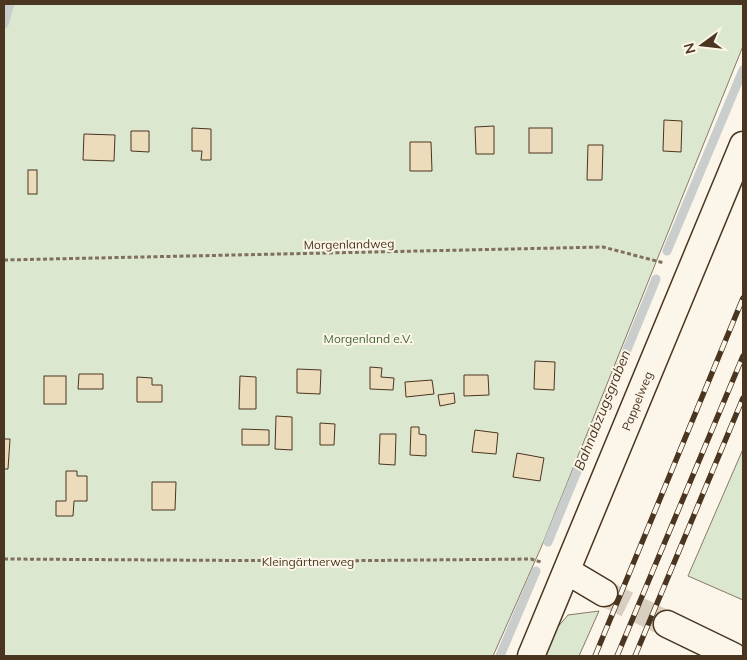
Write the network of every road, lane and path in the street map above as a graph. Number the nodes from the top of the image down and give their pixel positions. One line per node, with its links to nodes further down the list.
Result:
1 (743, 145): 3 (street, Pappelweg)
2 (4, 260): 3 (path, Morgenlandweg)
3 (691, 270): 5 (street, Pappelweg)
4 (4, 559): 5 (path, Kleingärtnerweg)
5 (567, 571): 6 (street); 8 (street, Pappelweg)
6 (604, 592)
7 (667, 624): 9 (street)
8 (531, 656)
9 (734, 656)

